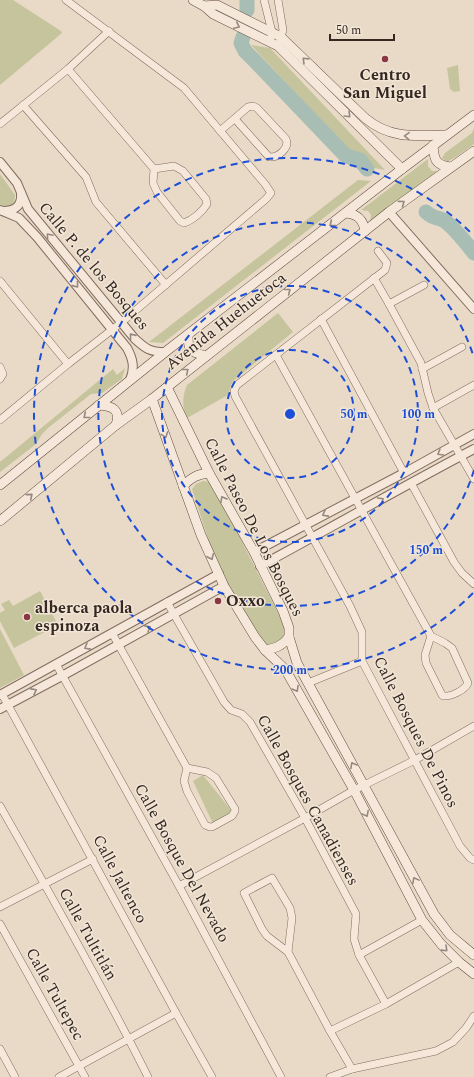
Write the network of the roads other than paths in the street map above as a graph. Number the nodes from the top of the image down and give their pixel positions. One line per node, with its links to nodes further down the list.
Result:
1 (66, 0): 5 (street)
2 (193, 0): 6 (main road)
3 (264, 0): 6 (street)
4 (278, 0): 7 (street)
5 (109, 31): 8 (street); 13 (street)
6 (271, 37): 7 (main road)
7 (280, 42): 14 (main road, one-way to 7); 20 (main road, one-way to 20)
8 (68, 69): 9 (street); 19 (street)
9 (23, 105): 12 (street); 29 (street)
10 (474, 115): 14 (main road, Avenida Huehuetoca)
11 (235, 118): 11 (street); 13 (street)
12 (0, 124)
13 (220, 131): 29 (street)
14 (446, 136): 15 (main road, Avenida Huehuetoca)
15 (432, 146): 18 (main road); 20 (main road, Avenida Huehuetoca)
16 (474, 151): 18 (main road, Avenida Huehuetoca)
17 (0, 162): 21 (street, Calle P. de los Bosques)
18 (450, 167): 23 (main road, Avenida Huehuetoca, one-way to 18)
19 (154, 169): 19 (street)
20 (402, 169): 24 (main road, Avenida Huehuetoca)
21 (21, 192): 22 (street); 34 (street, Calle P. de los Bosques, one-way to 21)
22 (1, 211): 35 (street, Calle P. de los Bosques, one-way to 35)
23 (389, 212): 25 (main road, Avenida Huehuetoca); 32 (street)
24 (346, 213): 25 (main road); 36 (main road, Avenida Huehuetoca, one-way to 36)
25 (366, 231): 40 (main road, Avenida Huehuetoca, one-way to 25)
26 (378, 251): 27 (street, Calle Bosques De Pinos)
27 (374, 278): 31 (street); 33 (street, Calle Bosques De Pinos)
28 (0, 281): 41 (street)
29 (166, 285): 34 (street)
30 (424, 285): 31 (street)
31 (390, 304): 43 (street)
32 (474, 309)
33 (321, 319): 39 (street, Calle Bosques De Pinos); 58 (street)
34 (122, 322): 35 (street); 38 (street, Calle P. de los Bosques, one-way to 34)
35 (112, 330): 41 (street); 45 (street, Calle P. de los Bosques)
36 (188, 335): 38 (main road, Avenida Huehuetoca); 40 (main road)
37 (462, 347): 43 (street)
38 (165, 352): 45 (main road, Avenida Huehuetoca)
39 (276, 355): 63 (street); 66 (street, Calle Bosques De Pinos)
40 (206, 356): 47 (main road, Avenida Huehuetoca, one-way to 40)
41 (68, 364): 51 (street)
42 (0, 367): 44 (street)
43 (422, 369): 50 (street)
44 (0, 379)
45 (130, 380): 49 (main road, Avenida Huehuetoca)
46 (474, 385): 50 (street)
47 (167, 387): 48 (main road, Avenida Huehuetoca); 57 (main road, Calle Paseo De Los Bosques)
48 (152, 399): 52 (main road, Avenida Huehuetoca); 62 (main road, one-way to 62)
49 (99, 405): 52 (main road); 61 (main road, Avenida Huehuetoca, one-way to 61)
50 (433, 408): 54 (street)
51 (0, 420)
52 (116, 426): 65 (main road, Avenida Huehuetoca, one-way to 52)
53 (474, 434): 54 (street)
54 (454, 445): 56 (street); 58 (street, one-way to 58)
55 (474, 449): 56 (street)
56 (461, 456): 59 (street); 60 (street)
57 (208, 473): 62 (main road); 68 (main road, Calle Paseo De Los Bosques, one-way to 57)
58 (404, 473): 63 (street)
59 (474, 479)
60 (411, 483): 64 (street, one-way to 60); 71 (street)
61 (0, 485)
62 (183, 486): 70 (main road, one-way to 70)
63 (355, 498): 64 (street); 66 (street, one-way to 66)
64 (362, 511): 67 (street); 76 (street)
65 (0, 521)
66 (306, 525): 67 (street, Calle Bosques De Pinos); 68 (street)
67 (312, 538): 69 (street); 80 (street, Calle Bosques De Pinos)
68 (254, 552): 69 (main road, Calle Paseo De Los Bosques)
69 (260, 566): 77 (main road, Calle Paseo De Los Bosques)
70 (219, 574): 72 (main road); 73 (street)
71 (474, 584)
72 (224, 586): 74 (street); 79 (main road)
73 (167, 602): 74 (street, Calle Bosques Canadienses); 75 (street)
74 (173, 614): 78 (street, one-way to 74); 93 (street, Calle Bosques Canadienses)
75 (112, 633): 78 (street); 81 (street, one-way to 81)
76 (430, 636): 76 (street)
77 (289, 637): 79 (main road); 83 (main road, Calle Paseo De Los Bosques)
78 (118, 644): 82 (street); 89 (street)
79 (265, 650): 91 (main road, one-way to 91)
80 (362, 661): 83 (street); 88 (street, Calle Bosques De Pinos)
81 (56, 664): 82 (street, Calle Bosque Del Nevado); 84 (street)
82 (62, 676): 85 (street, one-way to 82); 97 (street, Calle Bosque Del Nevado)
83 (308, 683): 90 (main road, Calle Paseo De Los Bosques, one-way to 83)
84 (1, 694): 85 (street, Calle Jaltenco)
85 (8, 704): 86 (street); 94 (street, Calle Jaltenco)
86 (0, 709)
87 (474, 726): 88 (street)
88 (415, 760): 90 (street); 95 (street, Calle Bosques De Pinos)
89 (186, 768): 89 (street)
90 (364, 785): 91 (street); 103 (main road, Calle Paseo De Los Bosques, one-way to 90)
91 (354, 790): 93 (street); 99 (main road, one-way to 99)
92 (0, 806): 96 (street, Calle Tultitlán)
93 (305, 818): 97 (street); 102 (street, Calle Bosques Canadienses)
94 (93, 859): 96 (street); 107 (street, Calle Jaltenco)
95 (474, 860)
96 (44, 883): 98 (street); 110 (street, Calle Tultitlán)
97 (179, 886): 119 (street, Calle Bosque Del Nevado)
98 (0, 906)
99 (422, 920): 102 (street); 104 (main road, one-way to 104)
100 (0, 924): 112 (street, Calle Tultepec)
101 (288, 952): 101 (street); 109 (street)
102 (359, 955): 106 (street, Calle Bosques Canadienses)
103 (474, 955)
104 (460, 962): 105 (main road); 106 (street)
105 (474, 974)
106 (386, 1004): 109 (street)
107 (176, 1013): 110 (street); 118 (street, Calle Jaltenco)
108 (474, 1016): 113 (street)
109 (330, 1031): 113 (street)
110 (130, 1039): 112 (street); 117 (street, Calle Tultitlán)
111 (0, 1048): 114 (street)
112 (79, 1067): 115 (street); 116 (street, Calle Tultepec)
113 (352, 1069): 120 (street)
114 (15, 1077)
115 (59, 1077)
116 (85, 1077)
117 (148, 1077)
118 (212, 1077)
119 (281, 1077)
120 (330, 1077)

